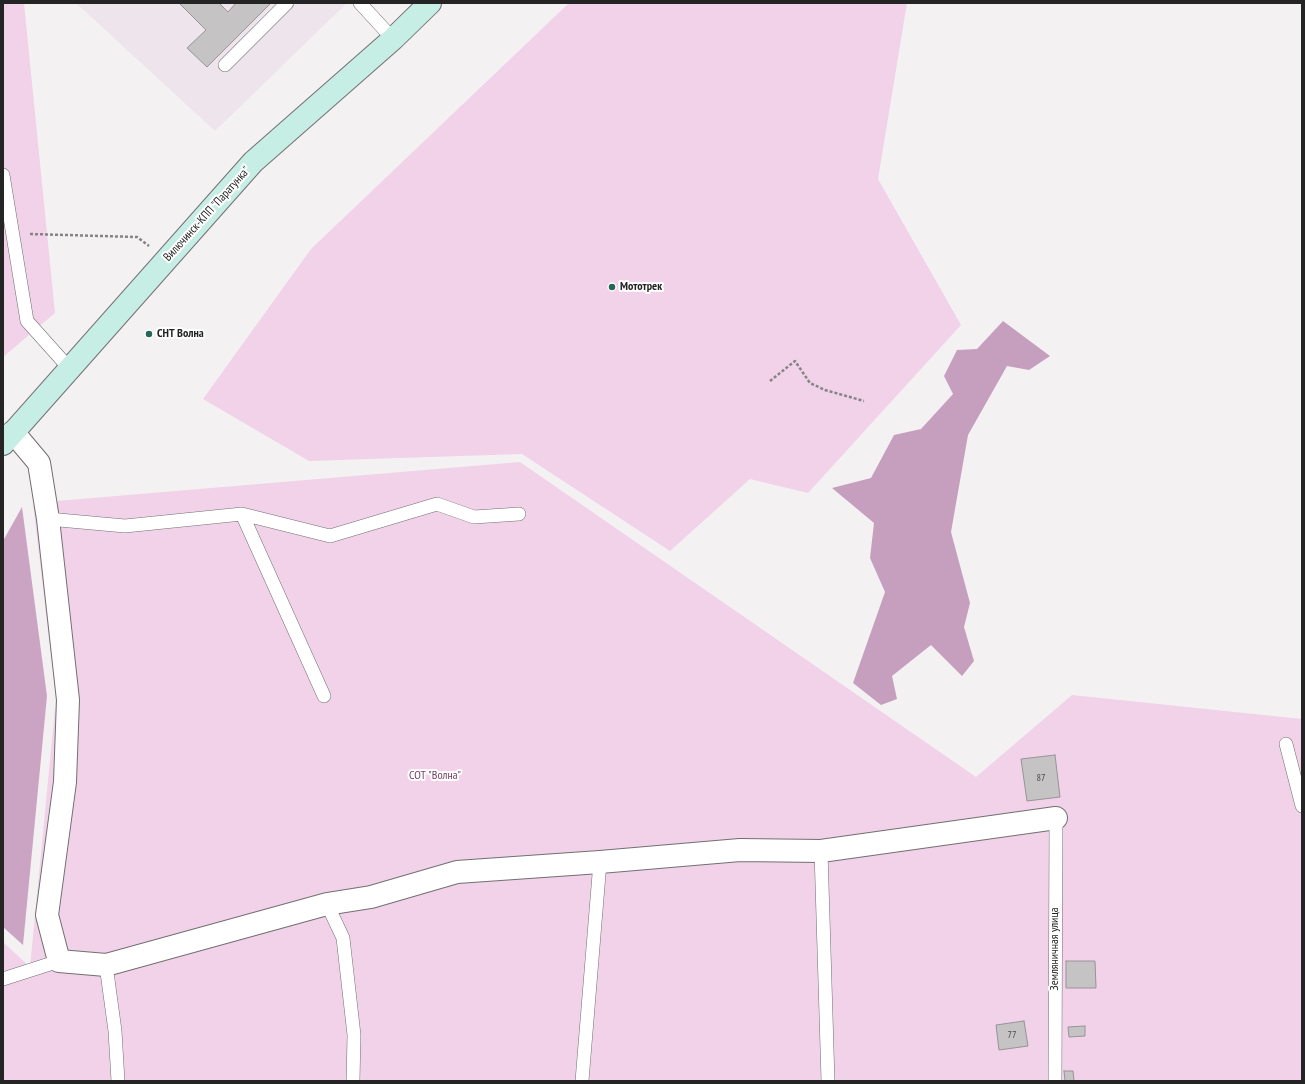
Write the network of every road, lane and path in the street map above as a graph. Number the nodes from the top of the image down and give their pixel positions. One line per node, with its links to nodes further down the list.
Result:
1 (287, 3): 5 (lane)
2 (360, 3): 4 (lane)
3 (430, 3): 4 (main road, Вилючинск-КПП "Паратунка")
4 (393, 39): 8 (main road, Вилючинск-КПП "Паратунка")
5 (225, 65)
6 (3, 175): 7 (lane)
7 (13, 233): 8 (path); 9 (lane)
8 (167, 258): 9 (main road, Вилючинск-КПП "Паратунка")
9 (70, 368): 12 (main road, Вилючинск-КПП "Паратунка")
10 (770, 381): 11 (path)
11 (864, 401)
12 (8, 438): 15 (street)
13 (242, 514): 14 (lane); 15 (lane); 16 (lane)
14 (520, 514)
15 (48, 519): 23 (street)
16 (324, 696)
17 (1286, 744): 18 (lane)
18 (1302, 806)
19 (1056, 818): 20 (street); 30 (lane, Земляничная улица)
20 (821, 851): 21 (street); 29 (lane)
21 (600, 862): 22 (street); 28 (lane)
22 (327, 904): 24 (street); 27 (lane)
23 (59, 961): 24 (street); 25 (lane)
24 (106, 965): 26 (lane)
25 (3, 979)
26 (118, 1081)
27 (353, 1081)
28 (582, 1081)
29 (828, 1081)
30 (1055, 1081)

